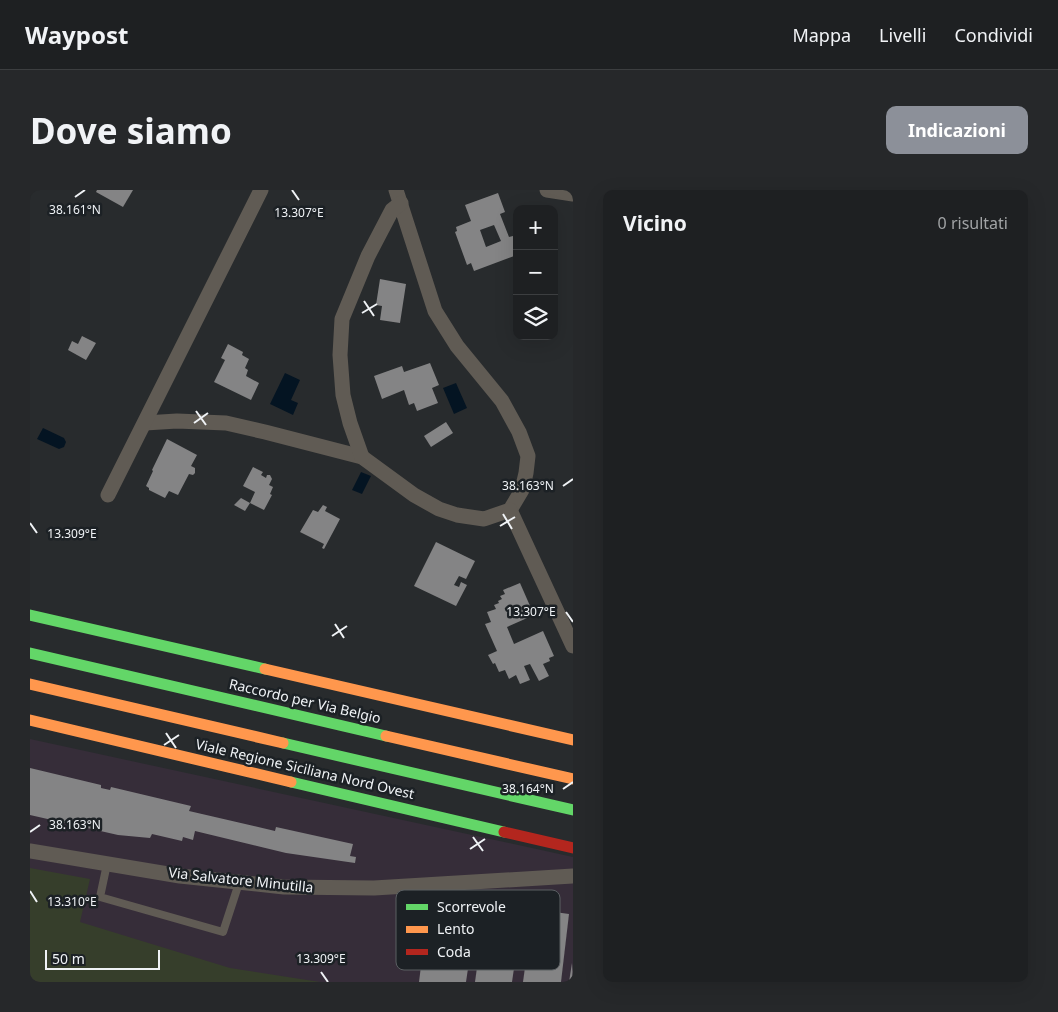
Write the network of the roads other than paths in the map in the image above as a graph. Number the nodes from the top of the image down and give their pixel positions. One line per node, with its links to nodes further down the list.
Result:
1 (261, 190): 5 (street)
2 (546, 190): 3 (street)
3 (573, 194)
4 (401, 195): 6 (street); 8 (street)
5 (145, 423): 6 (street); 7 (street)
6 (362, 457): 8 (street)
7 (108, 496)
8 (510, 510): 10 (street)
9 (30, 615): 14 (main road)
10 (573, 646)
11 (30, 653): 15 (main road, Raccordo per Via Belgio)
12 (30, 684): 16 (main road)
13 (30, 720): 17 (main road, Viale Regione Siciliana Nord Ovest)
14 (573, 740)
15 (573, 779)
16 (573, 810)
17 (573, 848)
18 (30, 851): 19 (street, Via Salvatore Minutilla)
19 (107, 864): 21 (street, Via Salvatore Minutilla); 21 (lane)
20 (573, 876): 21 (street, Via Salvatore Minutilla)
21 (239, 883)

